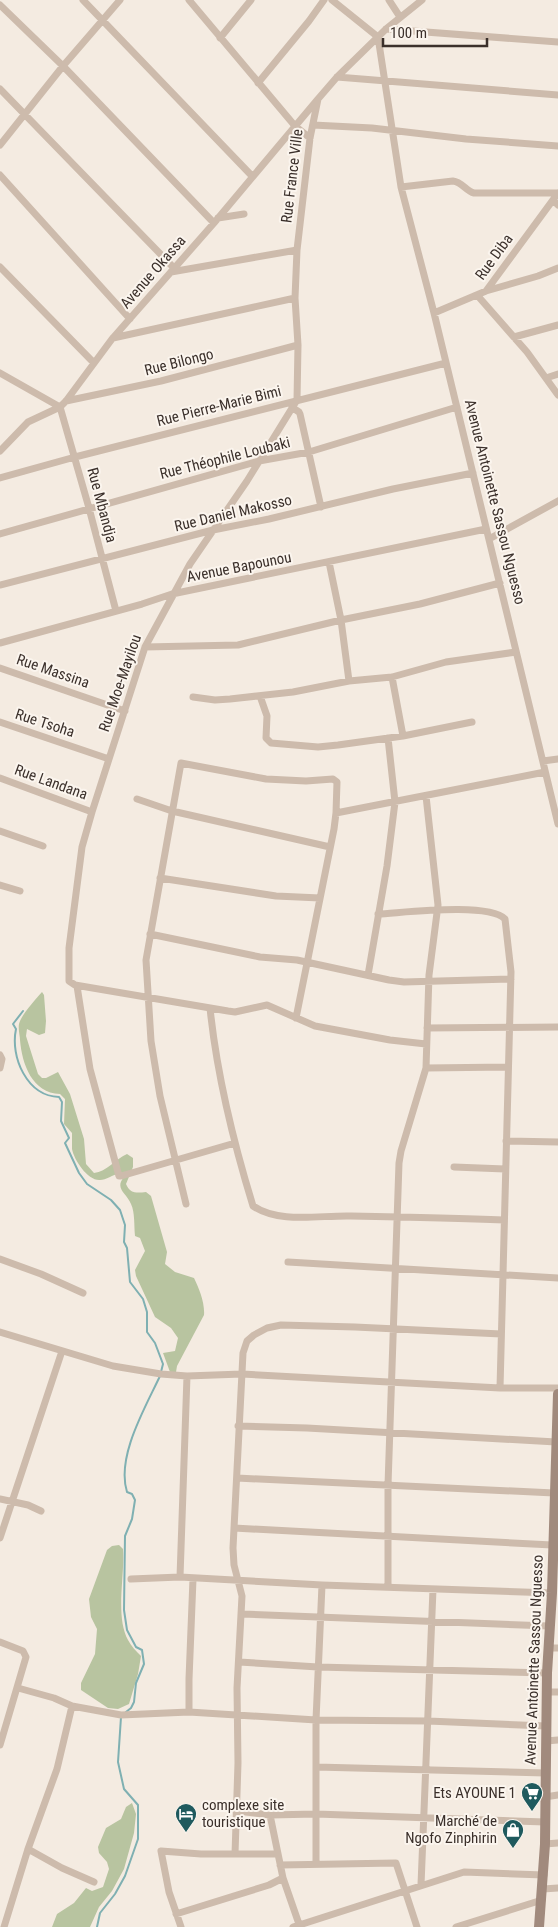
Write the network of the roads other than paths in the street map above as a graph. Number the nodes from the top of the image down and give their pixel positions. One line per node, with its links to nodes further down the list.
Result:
1 (83, 0): 11 (street)
2 (120, 0): 11 (street)
3 (189, 0): 14 (street)
4 (251, 0): 14 (street)
5 (324, 0): 19 (street)
6 (332, 0): 13 (street)
7 (389, 0): 10 (street)
8 (422, 0): 10 (street, Rue France Ville)
9 (0, 5): 16 (street)
10 (400, 17): 12 (street, Rue France Ville)
11 (102, 21): 16 (street); 31 (street)
12 (386, 30): 13 (street, Rue France Ville); 15 (street)
13 (378, 37): 17 (street, Rue France Ville); 18 (street, Avenue Antoinette Sassou Nguesso)
14 (220, 38): 19 (street)
15 (558, 42)
16 (63, 66): 23 (street); 36 (street)
17 (337, 77): 18 (street); 22 (street, Rue France Ville)
18 (385, 80): 21 (street); 26 (street, Avenue Antoinette Sassou Nguesso)
19 (258, 84): 25 (street)
20 (0, 89): 23 (street)
21 (558, 95)
22 (318, 99): 24 (street, Rue France Ville); 25 (street, Avenue Okassa)
23 (26, 114): 28 (street); 40 (street)
24 (313, 125): 26 (street); 27 (street, Rue France Ville)
25 (295, 126): 27 (street); 31 (street, Avenue Okassa)
26 (393, 130): 29 (street); 32 (street, Avenue Antoinette Sassou Nguesso)
27 (310, 138): 37 (street, Rue France Ville)
28 (0, 145)
29 (558, 146)
30 (0, 175): 45 (street)
31 (252, 176): 36 (street, Avenue Okassa)
32 (401, 187): 33 (street); 44 (street, Avenue Antoinette Sassou Nguesso)
33 (558, 193): 34 (street, Rue Diba)
34 (555, 203): 41 (street, Rue Diba)
35 (244, 214): 36 (street)
36 (216, 220): 40 (street, Avenue Okassa)
37 (297, 250): 40 (street); 43 (street, Rue France Ville)
38 (0, 267): 50 (street)
39 (558, 268): 41 (street)
40 (173, 270): 45 (street, Avenue Okassa)
41 (486, 291): 42 (street, Rue Diba)
42 (477, 295): 44 (street, Rue Diba); 47 (street)
43 (295, 298): 48 (street); 49 (street, Rue France Ville)
44 (434, 313): 51 (street, Avenue Antoinette Sassou Nguesso)
45 (130, 318): 48 (street, Avenue Okassa)
46 (558, 325): 47 (street)
47 (514, 337): 54 (street)
48 (112, 338): 50 (street, Avenue Okassa)
49 (298, 345): 56 (street, Rue France Ville); 57 (street, Rue Bilongo)
50 (94, 363): 57 (street, Avenue Okassa)
51 (446, 363): 56 (street, Rue Pierre-Marie Bimi); 60 (street, Avenue Antoinette Sassou Nguesso)
52 (0, 373): 58 (street)
53 (558, 374): 54 (street)
54 (546, 378): 55 (street)
55 (558, 396)
56 (297, 400): 59 (street, Rue Moe-Mayilou); 63 (street, Rue Pierre-Marie Bimi)
57 (66, 401): 58 (street, Avenue Okassa)
58 (60, 407): 61 (street, Avenue Okassa); 63 (street, Rue Mbandja)
59 (293, 408): 62 (street); 64 (street, Rue Moe-Mayilou)
60 (457, 408): 62 (street, Rue Théophile Loubaki); 65 (street, Avenue Antoinette Sassou Nguesso)
61 (0, 451)
62 (309, 452): 64 (street, Rue Théophile Loubaki); 68 (street)
63 (75, 457): 66 (street, Rue Pierre-Marie Bimi); 69 (street, Rue Mbandja)
64 (259, 461): 69 (street, Rue Théophile Loubaki); 71 (street, Rue Moe-Mayilou)
65 (473, 473): 68 (street, Rue Daniel Makosso); 70 (street, Avenue Antoinette Sassou Nguesso)
66 (0, 478)
67 (558, 501): 73 (street)
68 (321, 507): 71 (street, Rue Daniel Makosso)
69 (89, 508): 72 (street, Rue Théophile Loubaki); 74 (street, Rue Mbandja)
70 (486, 529): 73 (street, Avenue Antoinette Sassou Nguesso); 75 (street, Avenue Bapounou)
71 (213, 530): 74 (street, Rue Daniel Makosso); 78 (street, Rue Moe-Mayilou)
72 (0, 534)
73 (489, 539): 76 (street, Avenue Antoinette Sassou Nguesso)
74 (102, 559): 77 (street, Rue Daniel Makosso); 79 (street, Rue Mbandja)
75 (330, 562): 78 (street, Avenue Bapounou); 80 (street)
76 (500, 583): 80 (street); 83 (street, Avenue Antoinette Sassou Nguesso)
77 (0, 585)
78 (172, 594): 79 (street, Avenue Bapounou); 82 (street, Rue Moe-Mayilou)
79 (116, 611): 81 (street, Avenue Bapounou)
80 (341, 620): 82 (street); 86 (street)
81 (0, 643)
82 (145, 647): 89 (street, Rue Moe-Mayilou)
83 (516, 652): 85 (street); 96 (street, Avenue Antoinette Sassou Nguesso)
84 (0, 668): 89 (street, Rue Massina)
85 (392, 677): 86 (street); 92 (street)
86 (349, 681): 87 (street)
87 (260, 696): 88 (street); 93 (street)
88 (193, 698)
89 (125, 711): 94 (street, Rue Moe-Mayilou)
90 (0, 722): 94 (street, Rue Tsoha)
91 (472, 722): 92 (street)
92 (403, 736): 93 (street)
93 (388, 738): 101 (street)
94 (109, 759): 104 (street, Rue Moe-Mayilou)
95 (558, 759): 96 (street)
96 (543, 761): 97 (street, Avenue Antoinette Sassou Nguesso)
97 (545, 772): 99 (street); 102 (street, Avenue Antoinette Sassou Nguesso)
98 (0, 778): 104 (street, Rue Landana)
99 (426, 796): 101 (street); 114 (street)
100 (136, 799): 103 (street)
101 (395, 802): 105 (street); 115 (street)
102 (556, 808): 106 (street, Avenue Antoinette Sassou Nguesso)
103 (172, 811): 105 (street); 109 (street); 110 (street)
104 (92, 812): 121 (street, Rue Moe-Mayilou)
105 (336, 813): 109 (street)
106 (558, 824)
107 (0, 831): 108 (street)
108 (43, 846)
109 (330, 847): 113 (street)
110 (160, 878): 113 (street); 116 (street)
111 (0, 885): 112 (street)
112 (20, 891)
113 (320, 898): 117 (street)
114 (438, 910): 115 (street); 119 (street); 120 (street)
115 (378, 914): 118 (street)
116 (150, 934): 117 (street); 122 (street)
117 (308, 962): 118 (street); 124 (street)
118 (368, 975): 120 (street)
119 (511, 979): 120 (street); 125 (street)
120 (429, 982): 127 (street)
121 (77, 986): 122 (street); 136 (street)
122 (147, 997): 123 (street); 136 (street)
123 (210, 1008): 124 (street); 135 (street)
124 (296, 1018): 128 (street)
125 (510, 1026): 126 (street); 127 (street); 130 (street)
126 (558, 1027)
127 (427, 1028): 128 (street)
128 (426, 1044): 132 (street)
129 (0, 1055): 131 (street)
130 (508, 1067): 132 (street); 133 (street)
131 (0, 1068)
132 (426, 1068): 140 (street)
133 (506, 1141): 134 (street); 138 (street)
134 (558, 1142)
135 (235, 1143): 136 (street); 140 (street)
136 (175, 1159): 139 (street)
137 (454, 1167): 138 (street)
138 (505, 1169): 141 (street)
139 (186, 1204)
140 (398, 1217): 141 (street); 144 (street)
141 (504, 1220): 145 (street)
142 (0, 1259): 147 (street)
143 (288, 1262): 144 (street)
144 (397, 1268): 145 (street); 148 (street)
145 (503, 1275): 146 (street); 150 (street)
146 (558, 1278)
147 (83, 1293)
148 (394, 1328): 150 (street); 152 (street); 154 (street)
149 (0, 1334): 151 (street)
150 (501, 1334): 155 (street)
151 (62, 1352): 153 (street); 167 (street)
152 (242, 1374): 153 (street); 154 (street); 159 (street)
153 (187, 1376): 173 (street)
154 (392, 1382): 155 (street); 160 (street)
155 (500, 1388): 156 (street)
156 (558, 1388)
157 (558, 1394): 158 (street, Avenue Antoinette Sassou Nguesso)
158 (558, 1404): 161 (street, Avenue Antoinette Sassou Nguesso)
159 (238, 1426): 160 (street); 163 (street)
160 (390, 1433): 161 (street); 164 (street)
161 (556, 1442): 162 (street, Avenue Antoinette Sassou Nguesso)
162 (557, 1454): 166 (street, Avenue Antoinette Sassou Nguesso)
163 (237, 1478): 164 (street); 169 (street)
164 (388, 1485): 166 (street); 170 (street)
165 (0, 1499): 167 (street)
166 (555, 1499): 172 (street, Avenue Antoinette Sassou Nguesso)
167 (11, 1501): 168 (street); 171 (street)
168 (42, 1511)
169 (234, 1528): 170 (street); 176 (street)
170 (388, 1535): 172 (street); 178 (street)
171 (0, 1538)
172 (554, 1551): 180 (street, Avenue Antoinette Sassou Nguesso)
173 (180, 1577): 174 (street); 175 (street)
174 (131, 1579)
175 (193, 1579): 176 (street); 195 (street)
176 (238, 1579): 177 (street); 181 (street)
177 (322, 1585): 178 (street); 182 (street)
178 (388, 1587): 179 (street)
179 (433, 1589): 180 (street); 183 (street)
180 (553, 1600): 184 (street, Avenue Antoinette Sassou Nguesso)
181 (242, 1614): 182 (street); 187 (street)
182 (321, 1616): 183 (street); 188 (street)
183 (431, 1620): 184 (street); 189 (street)
184 (549, 1626): 186 (street, Avenue Antoinette Sassou Nguesso)
185 (0, 1642): 191 (street)
186 (553, 1648): 190 (street, Avenue Antoinette Sassou Nguesso)
187 (239, 1662): 188 (street); 196 (street)
188 (318, 1666): 189 (street); 197 (street)
189 (430, 1670): 190 (street); 198 (street)
190 (547, 1673): 192 (street, Avenue Antoinette Sassou Nguesso)
191 (18, 1688): 194 (street); 202 (street)
192 (547, 1692): 193 (street); 199 (street, Avenue Antoinette Sassou Nguesso)
193 (558, 1692)
194 (72, 1706): 195 (street); 215 (street)
195 (189, 1712): 196 (street)
196 (238, 1714): 197 (street); 208 (street)
197 (316, 1720): 198 (street); 203 (street)
198 (428, 1721): 199 (street); 204 (street)
199 (546, 1726): 201 (street, Avenue Antoinette Sassou Nguesso)
200 (558, 1740): 201 (street)
201 (546, 1741): 205 (street, Avenue Antoinette Sassou Nguesso)
202 (0, 1745)
203 (316, 1767): 204 (street); 209 (street)
204 (427, 1770): 205 (street); 211 (street)
205 (545, 1774): 207 (street, Avenue Antoinette Sassou Nguesso)
206 (558, 1795): 207 (street)
207 (546, 1797): 212 (street, Avenue Antoinette Sassou Nguesso)
208 (237, 1811): 210 (street); 216 (street)
209 (316, 1814): 210 (street); 211 (street); 218 (street)
210 (270, 1815): 217 (street)
211 (424, 1817): 212 (street); 223 (street)
212 (545, 1822): 214 (street, Avenue Antoinette Sassou Nguesso)
213 (558, 1843): 214 (street)
214 (545, 1844): 220 (street, Avenue Antoinette Sassou Nguesso)
215 (28, 1849): 222 (street); 230 (street)
216 (235, 1854): 217 (street); 228 (street)
217 (277, 1854): 219 (street)
218 (316, 1864): 219 (street); 226 (street)
219 (280, 1865): 221 (street)
220 (544, 1875): 223 (street); 225 (street, Avenue Antoinette Sassou Nguesso)
221 (283, 1878): 228 (street); 229 (street)
222 (94, 1882)
223 (421, 1885): 226 (street)
224 (558, 1888): 225 (street)
225 (543, 1889): 227 (street, Avenue Antoinette Sassou Nguesso)
226 (406, 1890): 229 (street); 232 (street)
227 (542, 1900): 233 (street); 234 (street, Avenue Antoinette Sassou Nguesso)
228 (176, 1914): 231 (street)
229 (298, 1926)
230 (4, 1927)
231 (181, 1927)
232 (417, 1927)
233 (456, 1927)
234 (539, 1927)

